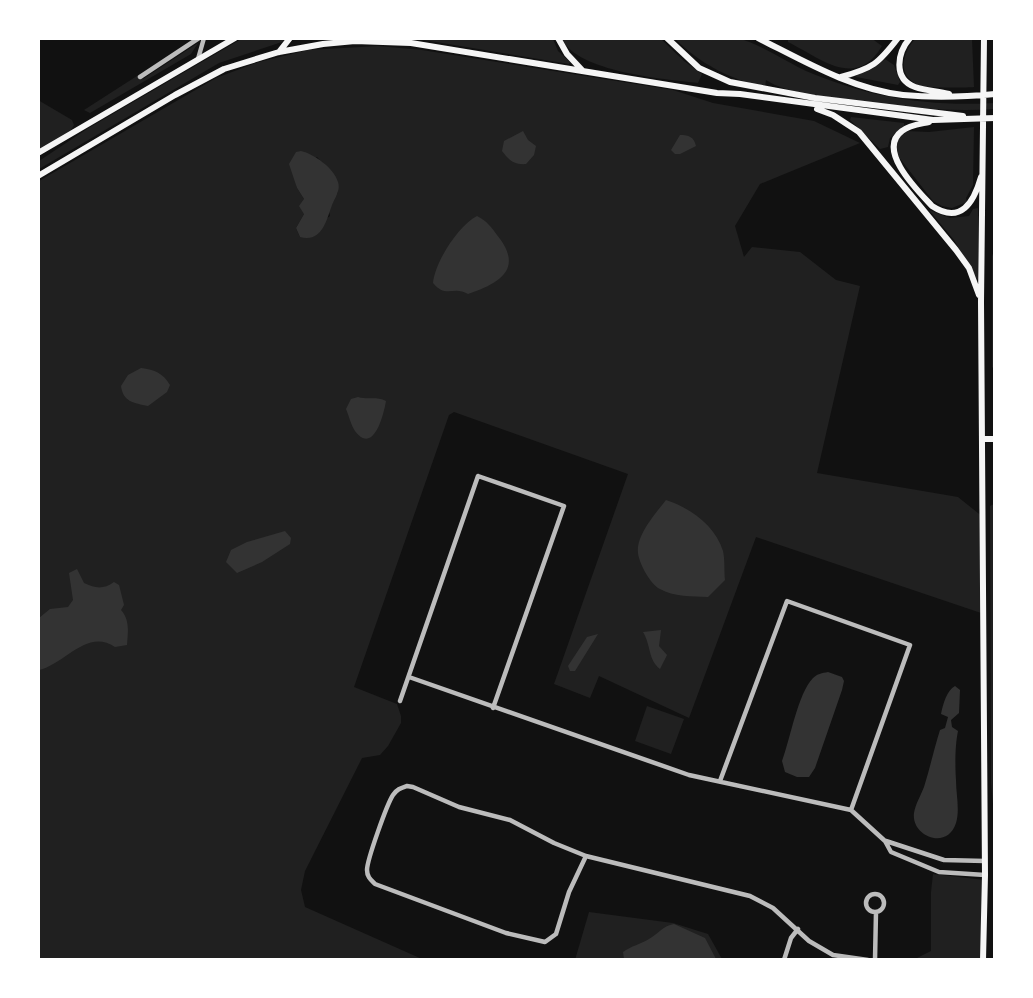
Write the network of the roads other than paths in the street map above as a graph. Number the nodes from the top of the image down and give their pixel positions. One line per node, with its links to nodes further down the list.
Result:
1 (199, 38): 15 (street)
2 (204, 38): 13 (street)
3 (235, 38): 13 (main road)
4 (290, 38): 12 (main road)
5 (558, 38): 14 (main road)
6 (667, 38): 20 (main road)
7 (898, 38): 16 (main road)
8 (910, 38): 18 (main road)
9 (982, 38): 23 (main road)
10 (351, 40): 12 (main road); 14 (main road)
11 (762, 40): 16 (main road)
12 (279, 52): 24 (main road)
13 (198, 60): 22 (main road)
14 (583, 71): 19 (main road)
15 (140, 77)
16 (840, 77): 18 (main road)
17 (995, 94): 18 (main road)
18 (957, 97)
19 (806, 104): 21 (main road); 25 (main road)
20 (995, 118): 21 (main road)
21 (933, 120): 23 (main road)
22 (38, 153)
23 (984, 164): 25 (main road)
24 (38, 176)
25 (981, 302): 26 (main road)
26 (982, 439): 27 (main road); 35 (main road)
27 (995, 439)
28 (409, 677): 29 (street); 30 (street); 30 (street)
29 (400, 701)
30 (493, 708): 31 (street)
31 (720, 781): 32 (street); 32 (street)
32 (850, 810): 33 (street)
33 (885, 841): 35 (street); 36 (street)
34 (586, 856): 34 (street); 38 (street)
35 (985, 861): 36 (main road)
36 (985, 875): 42 (main road)
37 (876, 912): 37 (street); 41 (street)
38 (798, 929): 39 (street); 40 (street)
39 (784, 960)
40 (868, 960)
41 (875, 960)
42 (983, 960)

